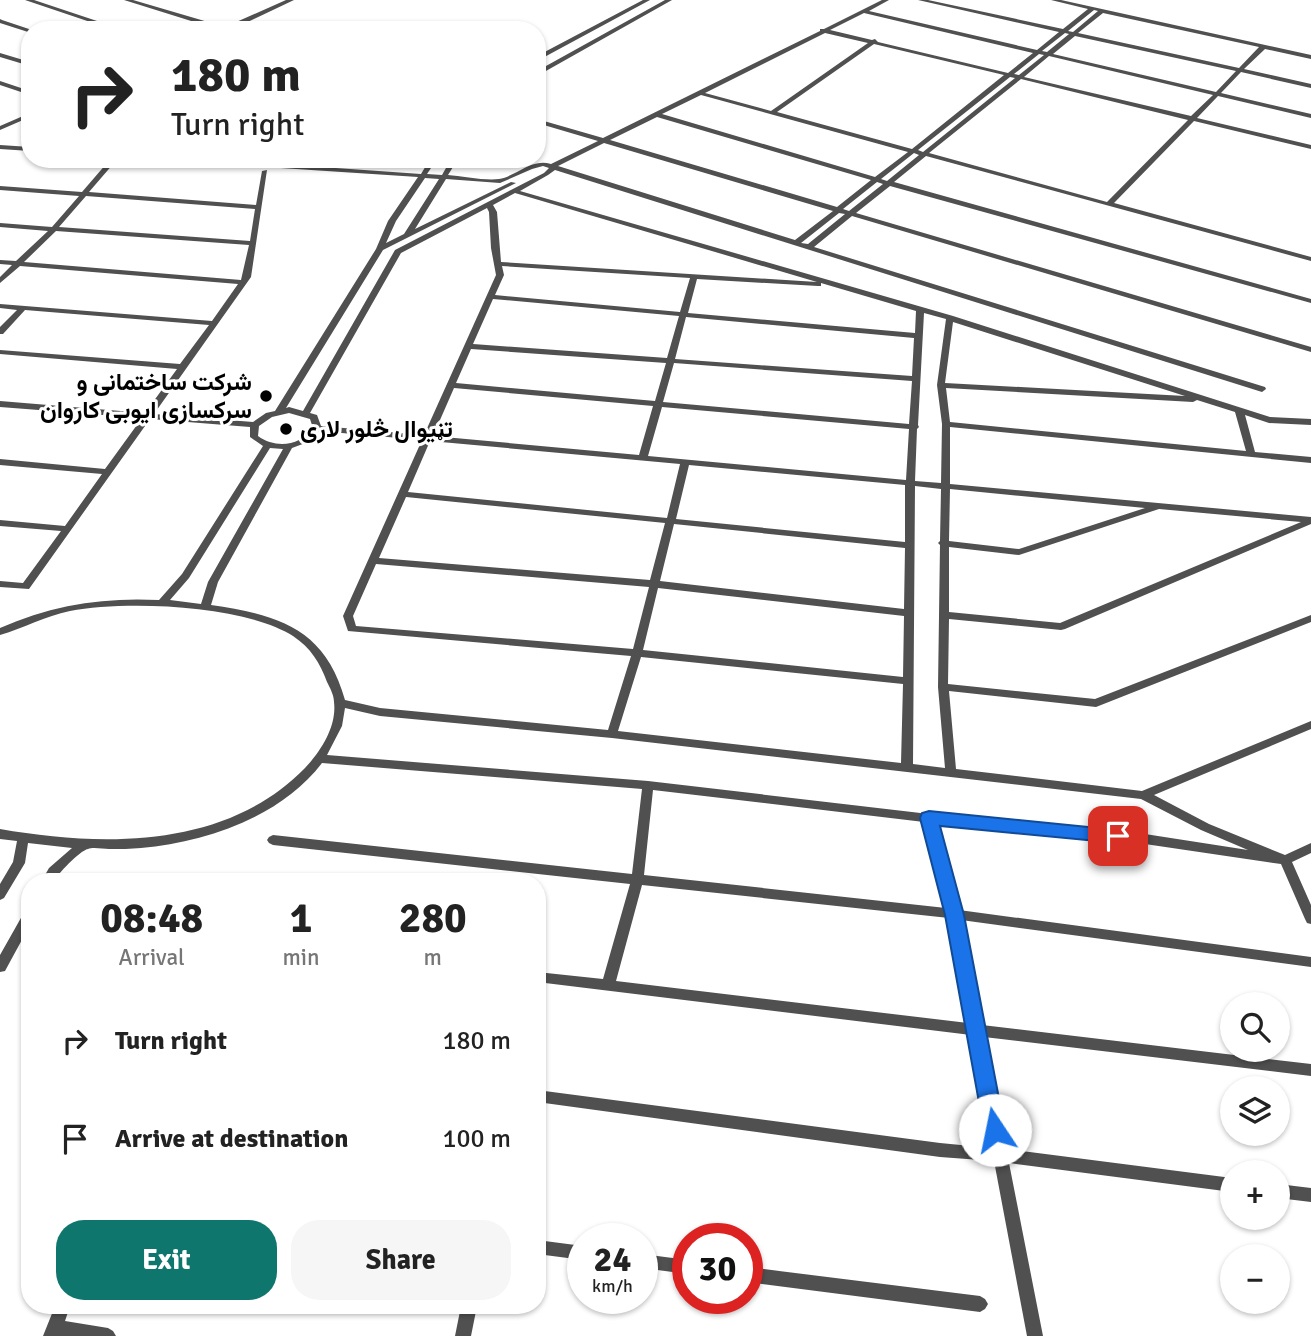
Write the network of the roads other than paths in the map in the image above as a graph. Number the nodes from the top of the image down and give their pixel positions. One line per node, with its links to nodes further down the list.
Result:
1 (28, 0): 13 (street)
2 (128, 0): 14 (street)
3 (291, 0): 15 (street)
4 (647, 0): 27 (street)
5 (669, 0): 30 (street)
6 (886, 0): 10 (street)
7 (921, 0): 20 (street)
8 (1054, 0): 9 (street)
9 (1092, 9): 11 (street); 20 (street)
10 (863, 11): 19 (street); 24 (street)
11 (1102, 11): 21 (street); 23 (street)
12 (0, 21): 16 (street)
13 (93, 21)
14 (199, 21)
15 (244, 21)
16 (12, 25): 17 (street); 18 (street)
17 (21, 28)
18 (0, 30)
19 (822, 30): 22 (street); 37 (street)
20 (1063, 32): 21 (street); 24 (street)
21 (1073, 34): 25 (street); 31 (street)
22 (875, 41): 32 (street); 39 (street)
23 (1263, 47): 28 (street); 31 (street)
24 (1037, 52): 25 (street); 32 (street)
25 (1048, 54): 33 (street); 38 (street)
26 (0, 55): 29 (street)
27 (546, 55)
28 (1311, 57)
29 (21, 61)
30 (546, 69)
31 (1241, 71): 35 (street); 38 (street)
32 (1007, 75): 33 (street); 52 (street)
33 (1019, 78): 42 (street); 54 (street)
34 (0, 83): 36 (street)
35 (1311, 86)
36 (21, 90)
37 (703, 94): 39 (street); 40 (street)
38 (1219, 94): 41 (street); 42 (street)
39 (774, 111): 52 (street)
40 (658, 115): 46 (street); 67 (street)
41 (1311, 116)
42 (1191, 118): 49 (street); 74 (street)
43 (21, 119): 45 (street)
44 (546, 123): 46 (street)
45 (0, 128)
46 (606, 140): 57 (street); 76 (street)
47 (21, 146): 50 (street)
48 (0, 147): 50 (street)
49 (1311, 147)
50 (17, 148): 51 (street)
51 (21, 148)
52 (911, 151): 54 (street); 67 (street)
53 (0, 154): 55 (street)
54 (924, 154): 68 (street); 74 (street)
55 (21, 155)
56 (546, 165): 57 (street)
57 (554, 167): 69 (street); 71 (street); 82 (street)
58 (105, 168): 72 (street)
59 (219, 168): 64 (street)
60 (286, 168): 65 (street)
61 (428, 168): 65 (street)
62 (450, 168): 66 (street)
63 (528, 168): 66 (street)
64 (265, 171): 65 (street); 75 (street)
65 (421, 179): 66 (street); 83 (street)
66 (442, 180): 69 (street); 80 (street)
67 (877, 180): 68 (street); 76 (street)
68 (888, 183): 77 (street); 95 (street)
69 (505, 187): 80 (street)
70 (0, 188): 72 (street)
71 (514, 191): 73 (street); 93 (street)
72 (81, 194): 75 (street); 79 (street)
73 (489, 204): 85 (street); 89 (street)
74 (1109, 204): 86 (street)
75 (259, 207): 81 (street)
76 (837, 210): 77 (street); 82 (street)
77 (850, 214): 84 (street); 105 (street)
78 (0, 225): 79 (street)
79 (54, 229): 81 (street); 88 (street)
80 (408, 235): 83 (street); 85 (street)
81 (253, 243): 92 (street)
82 (795, 244): 84 (street)
83 (380, 248): 117 (street)
84 (808, 248): 112 (street)
85 (398, 252): 118 (street)
86 (1311, 259)
87 (0, 262): 88 (street)
88 (18, 263): 91 (street); 92 (street)
89 (499, 264): 90 (street); 94 (street)
90 (694, 276): 93 (street); 99 (street)
91 (0, 281)
92 (243, 282): 101 (street)
93 (839, 285): 98 (street)
94 (491, 297): 99 (street); 104 (street)
95 (1311, 301)
96 (0, 306): 97 (street)
97 (23, 308): 101 (street); 102 (street)
98 (920, 309): 100 (street); 103 (street)
99 (683, 315): 103 (street); 107 (street)
100 (950, 318): 110 (street); 113 (street)
101 (213, 323): 108 (street)
102 (0, 332)
103 (919, 336): 109 (street)
104 (470, 346): 107 (street); 111 (street)
105 (1311, 350)
106 (0, 352): 108 (street)
107 (671, 359): 109 (street); 115 (street)
108 (181, 367): 119 (street)
109 (917, 379): 123 (street)
110 (940, 385): 113 (street); 121 (street)
111 (452, 386): 115 (street); 125 (street)
112 (1262, 389)
113 (1208, 400): 116 (street)
114 (0, 404): 119 (street)
115 (658, 405): 123 (street); 129 (street)
116 (1239, 410): 120 (street); 128 (street)
117 (279, 412): 118 (street); 122 (street)
118 (306, 413): 124 (street)
119 (146, 416): 122 (street); 133 (street)
120 (1311, 422)
121 (946, 424): 128 (street); 135 (street)
122 (255, 425): 126 (street)
123 (915, 427): 134 (street)
124 (317, 428): 125 (street); 127 (street)
125 (427, 440): 129 (street); 136 (street)
126 (268, 445): 127 (street); 147 (street)
127 (289, 446): 148 (street)
128 (1251, 454): 130 (street)
129 (643, 458): 132 (street)
130 (1311, 460)
131 (0, 462): 133 (street)
132 (685, 463): 134 (street); 139 (street)
133 (107, 472): 141 (street)
134 (910, 483): 135 (street); 143 (street)
135 (944, 486): 137 (street); 142 (street)
136 (404, 494): 139 (street); 144 (street)
137 (1160, 506): 138 (street); 142 (street)
138 (1311, 520): 150 (street)
139 (668, 521): 143 (street); 145 (street)
140 (0, 523): 141 (street)
141 (66, 529): 146 (street)
142 (943, 543): 150 (street)
143 (909, 545): 149 (street)
144 (372, 561): 145 (street); 153 (street)
145 (654, 583): 149 (street); 153 (street)
146 (0, 584)
147 (163, 602): 148 (street); 152 (street)
148 (205, 607): 156 (street)
149 (909, 612): 154 (street)
150 (944, 615): 155 (street)
151 (1311, 618): 155 (street)
152 (0, 632)
153 (637, 653): 154 (street); 158 (street)
154 (909, 681): 160 (street)
155 (943, 687): 161 (street)
156 (340, 703): 158 (street); 159 (street)
157 (1311, 725): 163 (street)
158 (612, 734): 160 (street)
159 (322, 759): 162 (street); 168 (street)
160 (907, 769): 161 (street)
161 (951, 772): 163 (street)
162 (649, 785): 164 (street); 172 (street)
163 (1143, 795): 170 (street)
164 (929, 818): 170 (street); 174 (street)
165 (0, 834): 166 (street)
166 (23, 838): 168 (street); 173 (street)
167 (273, 840): 172 (street)
168 (82, 846): 171 (street)
169 (1311, 848): 170 (street)
170 (1285, 860): 175 (street)
171 (52, 873)
172 (637, 880): 174 (street); 180 (street)
173 (0, 895)
174 (954, 915): 177 (street); 181 (street)
175 (1311, 919)
176 (21, 929): 178 (street)
177 (1311, 962)
178 (0, 967)
179 (546, 978): 180 (street)
180 (608, 986): 181 (street)
181 (975, 1029): 182 (street); 184 (street)
182 (1311, 1070)
183 (546, 1097): 184 (street)
184 (1000, 1155): 185 (street); 197 (street)
185 (1220, 1183)
186 (1290, 1192): 187 (street)
187 (1311, 1195)
188 (546, 1248): 189 (street)
189 (567, 1251)
190 (763, 1276): 191 (street)
191 (980, 1304)
192 (60, 1314): 194 (street)
193 (467, 1314): 196 (street)
194 (53, 1331): 195 (street)
195 (108, 1336)
196 (463, 1336)
197 (1035, 1336)

